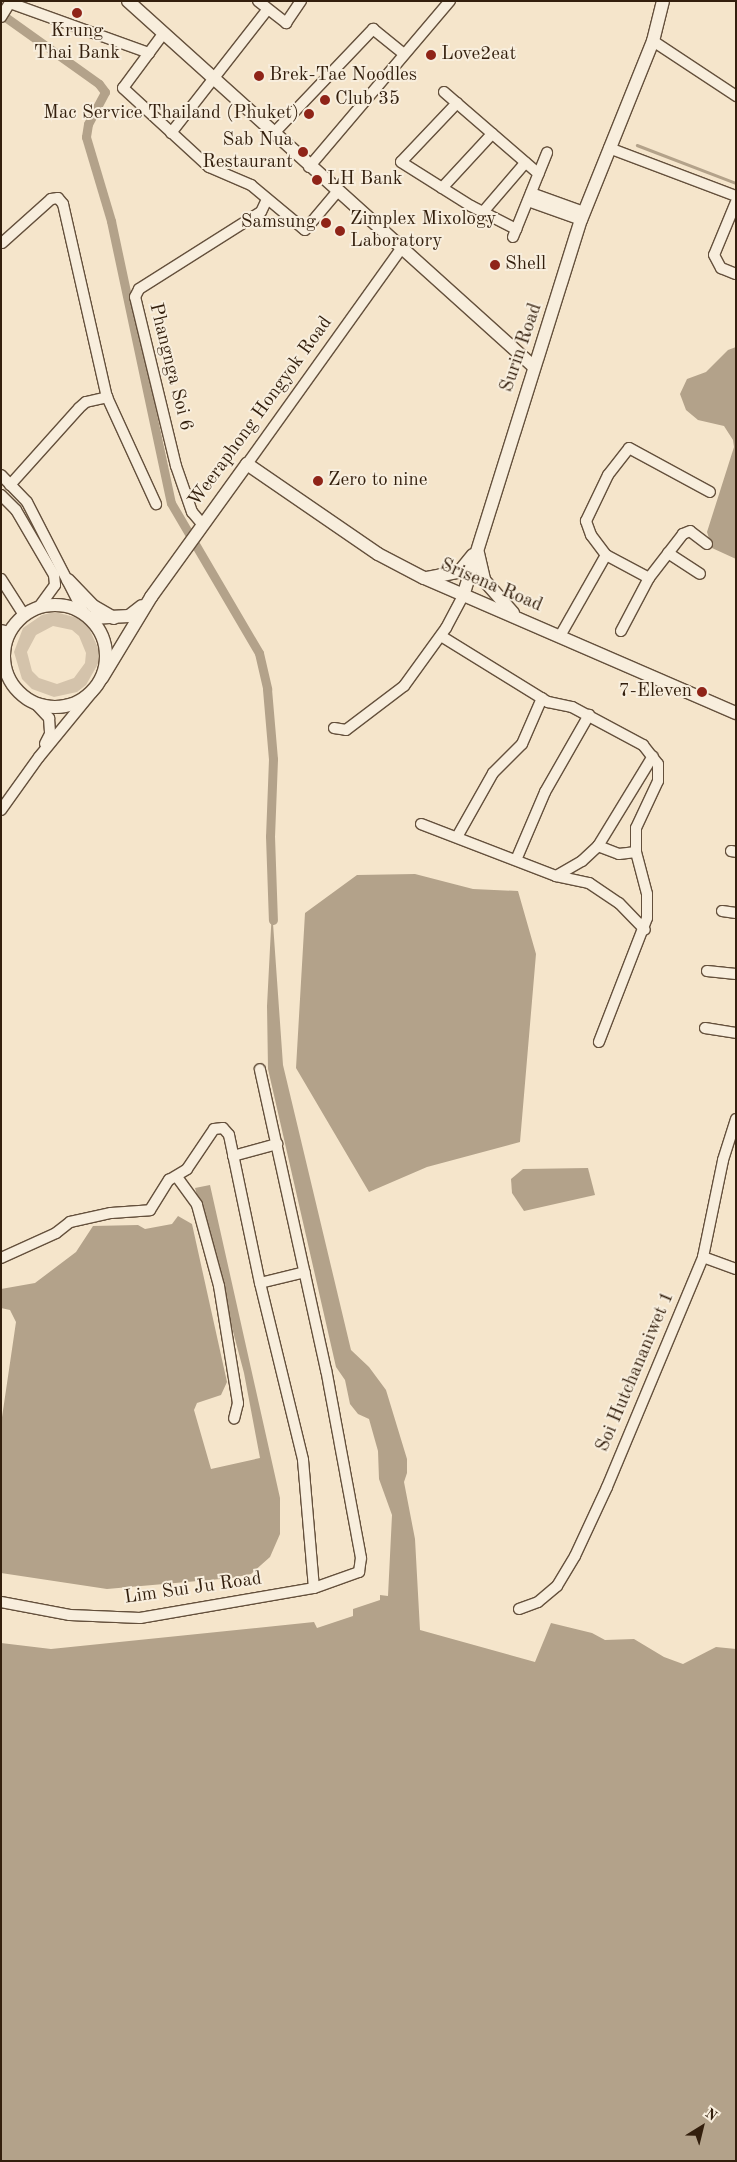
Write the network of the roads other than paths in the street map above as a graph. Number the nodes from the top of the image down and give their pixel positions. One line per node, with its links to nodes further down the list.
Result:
1 (128, 1): 8 (street)
2 (258, 1): 7 (street)
3 (301, 1): 7 (street)
4 (450, 1): 11 (street)
5 (663, 1): 9 (street, Surin Road)
6 (7, 8): 10 (street)
7 (268, 9): 12 (street)
8 (163, 34): 10 (street); 12 (street)
9 (653, 41): 14 (street); 19 (street, Surin Road)
10 (149, 53): 16 (street)
11 (404, 54): 17 (street); 22 (street)
12 (214, 80): 16 (street); 17 (street)
13 (444, 92): 15 (street)
14 (736, 96)
15 (457, 103): 18 (street); 24 (street)
16 (171, 133): 28 (street)
17 (274, 133): 22 (street)
18 (492, 134): 21 (street); 24 (street)
19 (609, 148): 26 (street); 31 (street, Surin Road)
20 (547, 153): 23 (street)
21 (525, 163): 23 (street); 30 (street)
22 (309, 167): 25 (street)
23 (538, 174): 27 (street)
24 (442, 188): 30 (street)
25 (337, 192): 28 (street); 33 (street)
26 (736, 196)
27 (529, 197): 30 (street); 31 (street)
28 (267, 199): 43 (street, Phangnga Soi 6)
29 (736, 202): 34 (street)
30 (483, 212)
31 (582, 216): 35 (street, Surin Road)
32 (2, 243): 36 (street)
33 (401, 249): 35 (street); 37 (street, Weeraphong Hongyok Road)
34 (736, 274)
35 (533, 366): 45 (street, Surin Road)
36 (107, 397): 39 (street); 42 (street)
37 (247, 464): 43 (street, Weeraphong Hongyok Road); 50 (street, Srisena Road)
38 (1, 475): 39 (street)
39 (10, 485): 52 (street)
40 (710, 492): 47 (street)
41 (1, 495): 55 (street)
42 (156, 504)
43 (202, 527): 54 (street, Weeraphong Hongyok Road)
44 (707, 544): 46 (street)
45 (477, 550): 50 (street); 53 (street, Surin Road); 58 (street)
46 (668, 553): 48 (street); 51 (street)
47 (606, 555): 51 (street); 63 (street)
48 (700, 574)
49 (1, 578): 56 (street)
50 (424, 578): 53 (street, Srisena Road)
51 (649, 578): 61 (street)
52 (68, 580): 57 (street); 59 (street)
53 (463, 596): 58 (street, Srisena Road); 62 (street)
54 (151, 597): 59 (street, Weeraphong Hongyok Road); 65 (street, Weeraphong Hongyok Road)
55 (40, 606): 56 (street); 57 (street)
56 (24, 615): 60 (street)
57 (88, 615): 59 (street, Weeraphong Hongyok Road); 65 (street)
58 (518, 618): 63 (street, Srisena Road)
59 (116, 619)
60 (5, 631): 64 (street)
61 (621, 632)
62 (441, 636): 69 (street); 73 (street)
63 (560, 636): 72 (street, Srisena Road)
64 (2, 653): 68 (street)
65 (102, 678): 67 (street)
66 (1, 685): 68 (street)
67 (93, 691): 70 (street); 74 (street)
68 (20, 693): 70 (street)
69 (542, 698): 71 (street); 78 (street)
70 (35, 703): 74 (street)
71 (589, 714): 75 (street); 81 (street)
72 (736, 714)
73 (334, 728)
74 (39, 756): 76 (street)
75 (653, 756): 79 (street); 80 (street)
76 (1, 810)
77 (421, 824): 78 (street)
78 (457, 837): 81 (street)
79 (598, 846): 80 (street); 82 (street)
80 (636, 852): 85 (street)
81 (516, 860): 82 (street)
82 (556, 876): 85 (street)
83 (722, 911): 84 (street)
84 (736, 913)
85 (645, 930): 90 (street)
86 (707, 971): 87 (street)
87 (736, 974)
88 (705, 1028): 89 (street)
89 (736, 1033)
90 (599, 1042)
91 (260, 1069): 93 (street)
92 (736, 1119): 96 (street, Soi Hutchananiwet 1)
93 (277, 1144): 94 (street); 99 (street)
94 (233, 1156): 95 (street); 100 (street)
95 (177, 1177): 97 (street); 101 (street)
96 (703, 1257): 98 (street); 104 (street, Soi Hutchananiwet 1)
97 (1, 1258)
98 (736, 1269)
99 (305, 1272): 100 (street); 102 (street, Lim Sui Ju Road)
100 (260, 1283): 102 (street)
101 (234, 1419)
102 (314, 1588): 103 (street, Lim Sui Ju Road)
103 (1, 1602)
104 (518, 1609)

